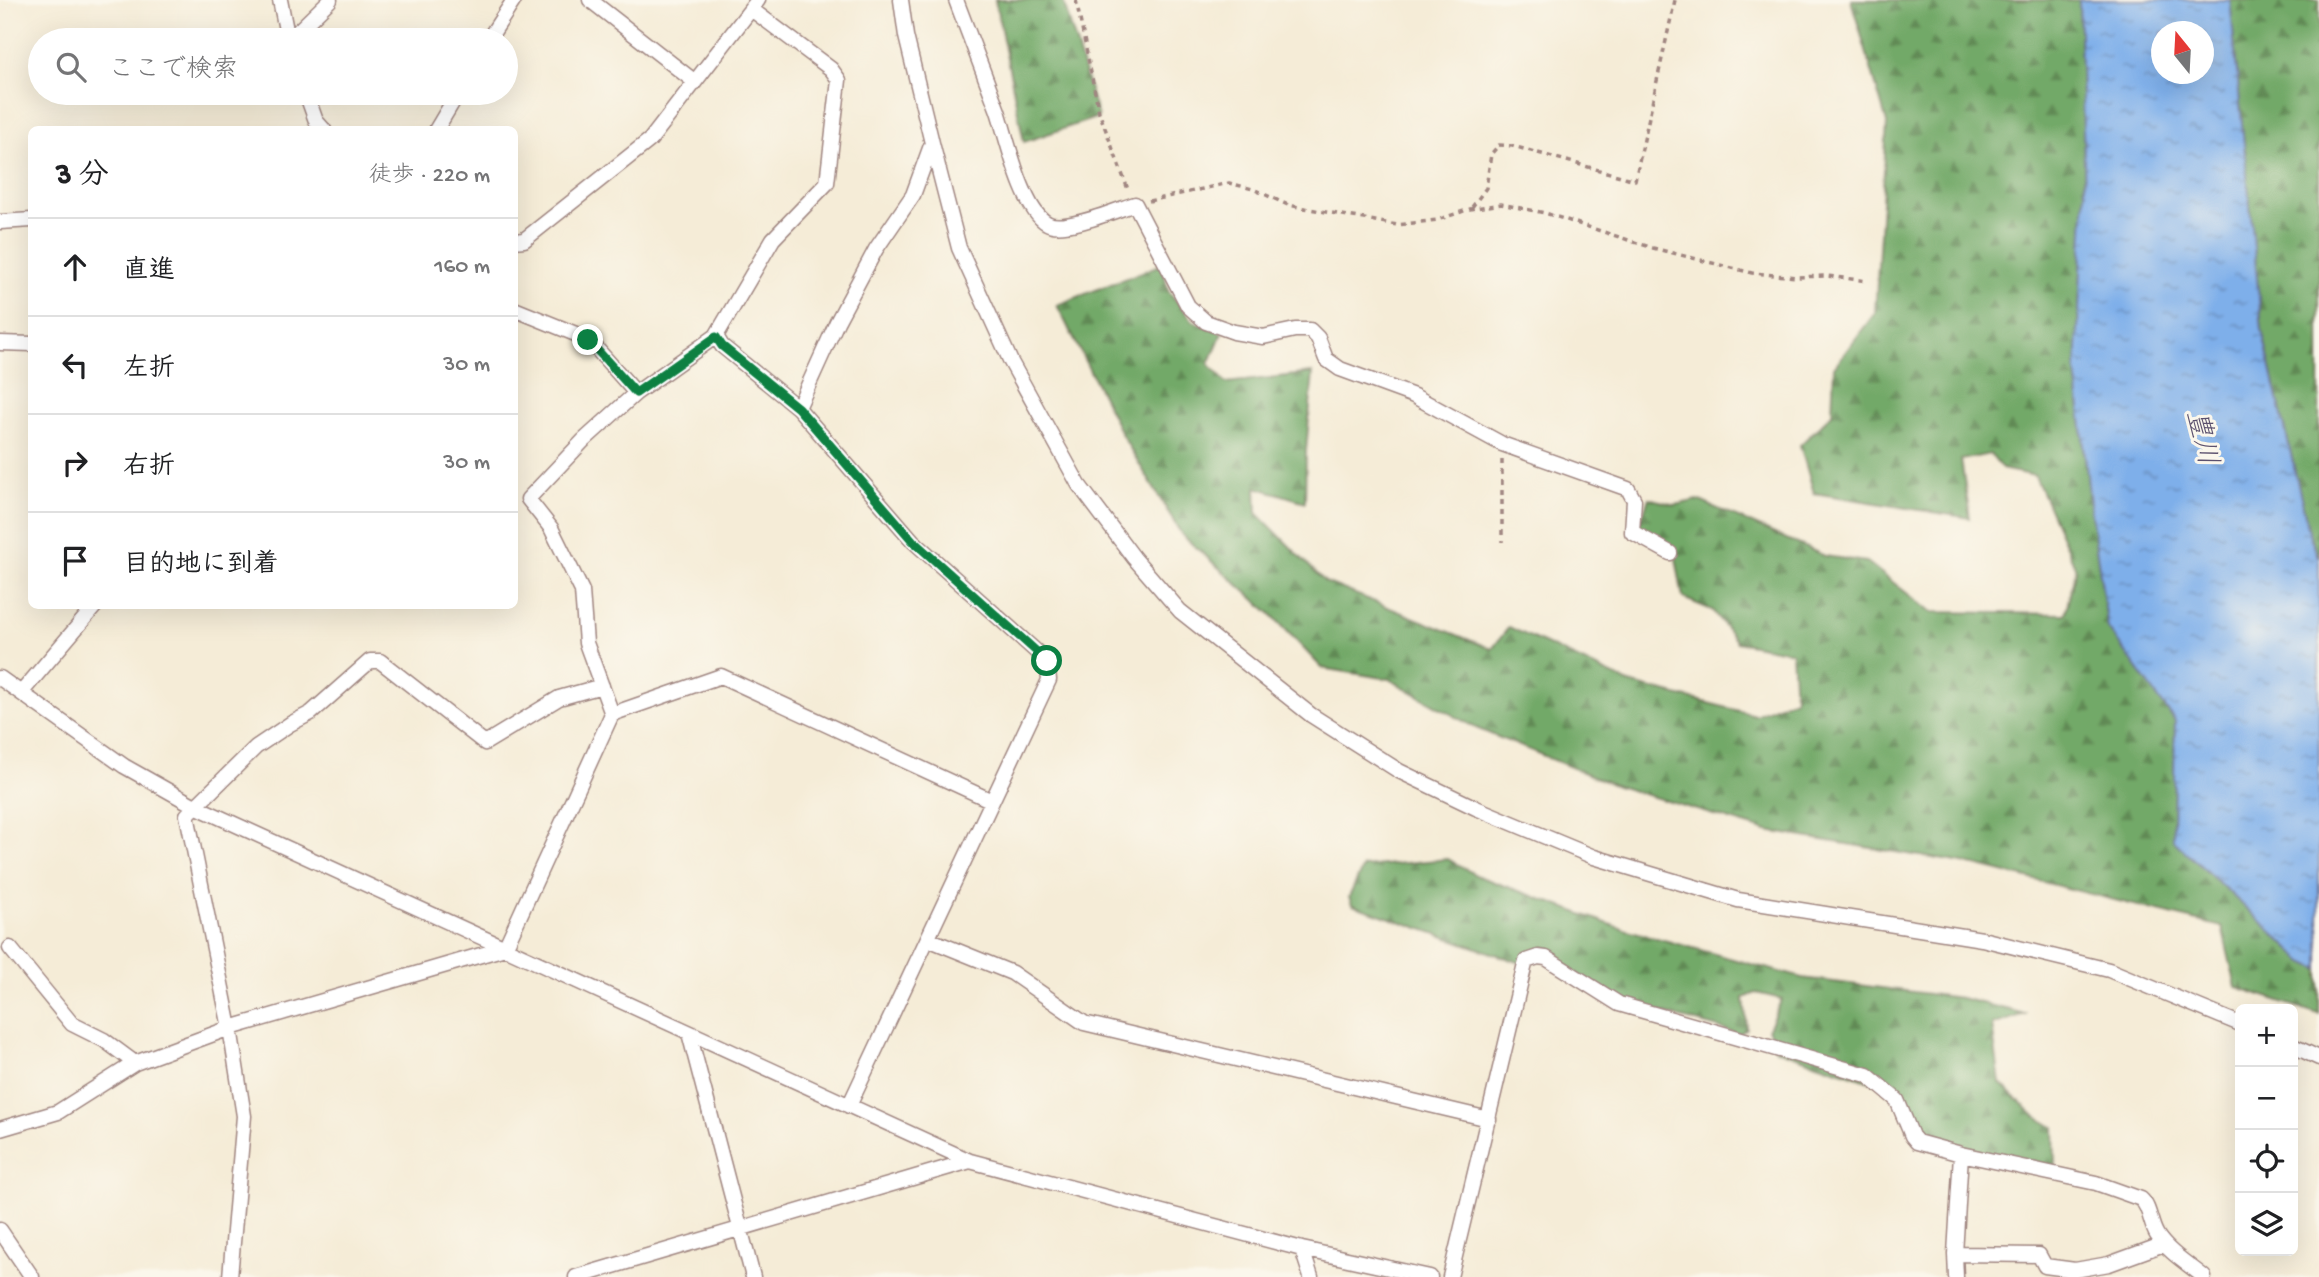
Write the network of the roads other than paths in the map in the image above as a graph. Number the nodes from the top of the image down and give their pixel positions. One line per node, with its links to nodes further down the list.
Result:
1 (279, 0): 8 (street)
2 (330, 0): 9 (street)
3 (514, 0): 10 (street)
4 (590, 0): 11 (street)
5 (901, 0): 16 (street)
6 (956, 0): 26 (street)
7 (755, 4): 11 (street); 21 (street)
8 (286, 28)
9 (301, 28)
10 (496, 28)
11 (695, 82): 19 (street)
12 (310, 105): 14 (street)
13 (451, 105): 15 (street)
14 (320, 126)
15 (438, 126)
16 (932, 143): 25 (street); 37 (street)
17 (28, 220): 18 (street)
18 (0, 222)
19 (518, 241)
20 (518, 311): 24 (street)
21 (716, 337): 24 (street); 25 (street)
22 (0, 343): 23 (street)
23 (28, 344)
24 (636, 393): 29 (street)
25 (798, 408): 32 (street)
26 (1670, 553)
27 (92, 609): 30 (street)
28 (0, 678): 30 (street)
29 (602, 686): 31 (street); 33 (street)
30 (21, 693): 33 (street)
31 (612, 714): 32 (street); 36 (street)
32 (992, 801): 34 (street)
33 (195, 806): 36 (street); 38 (street)
34 (928, 939): 43 (street); 44 (street)
35 (10, 948): 42 (street)
36 (505, 948): 38 (street); 39 (street)
37 (2235, 1022)
38 (230, 1028): 42 (street); 54 (street)
39 (689, 1033): 43 (street); 49 (street)
40 (2298, 1048): 41 (street)
41 (2319, 1058)
42 (135, 1063): 45 (street)
43 (849, 1106): 47 (street)
44 (1489, 1119): 46 (street); 59 (street)
45 (0, 1129)
46 (1961, 1154): 50 (street); 52 (street)
47 (970, 1161): 49 (street); 51 (street)
48 (0, 1230): 53 (street)
49 (739, 1230): 55 (street); 56 (street)
50 (2164, 1244): 52 (street); 61 (street)
51 (1302, 1249): 57 (street); 58 (street)
52 (1955, 1254): 60 (street)
53 (32, 1277)
54 (230, 1277)
55 (576, 1277)
56 (753, 1277)
57 (1311, 1277)
58 (1430, 1277)
59 (1450, 1277)
60 (1956, 1277)
61 (2204, 1277)

